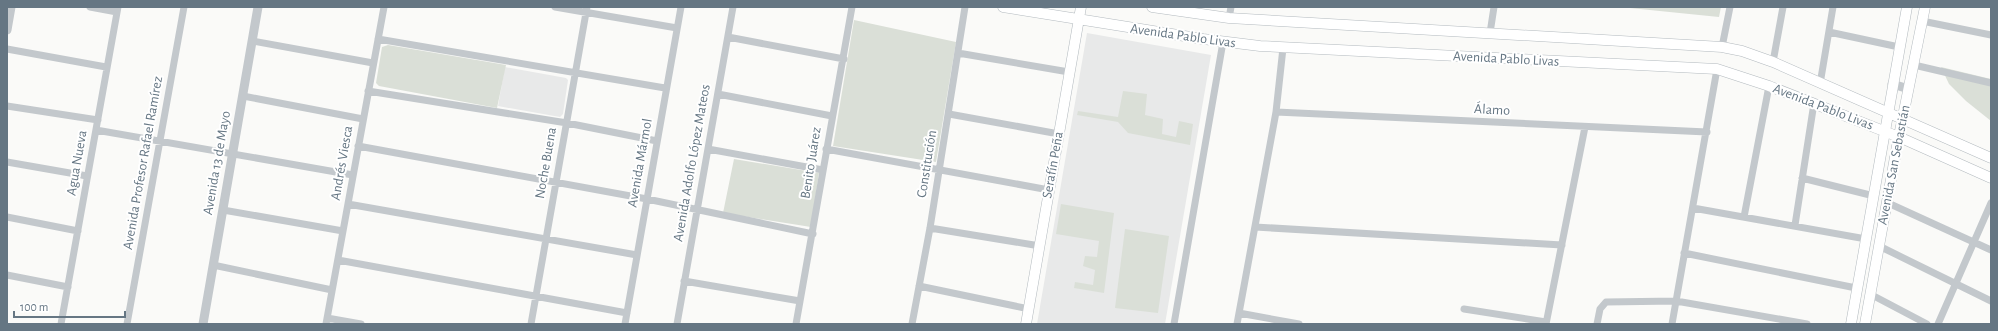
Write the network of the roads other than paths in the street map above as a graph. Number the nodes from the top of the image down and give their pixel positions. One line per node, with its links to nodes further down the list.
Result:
1 (11, 7): 27 (street)
2 (90, 7): 21 (street)
3 (184, 7): 73 (street, Avenida Profesor Rafael Ramírez)
4 (258, 7): 33 (street, Avenida 13 de Mayo)
5 (384, 7): 32 (street, Andrés Viesca)
6 (554, 7): 22 (street)
7 (681, 7): 26 (street, Avenida Mármol)
8 (733, 7): 31 (street, Avenida Adolfo López Mateos)
9 (852, 7): 40 (street, Benito Juárez)
10 (965, 7): 39 (street, Constitución)
11 (1003, 7): 24 (main road, Avenida Pablo Livas)
12 (1081, 7): 24 (main road, Serafín Peña)
13 (1152, 7): 23 (main road, Avenida Pablo Livas)
14 (1231, 7): 23 (street)
15 (1494, 7): 29 (street)
16 (1730, 7): 35 (street)
17 (1783, 7): 41 (street)
18 (1833, 7): 28 (street)
19 (1907, 7): 36 (main road, Avenida San Sebastián)
20 (1924, 7): 25 (main road, Avenida San Sebastián)
21 (117, 10): 44 (street, Agua Nueva)
22 (587, 10): 26 (street); 46 (street, Noche Buena)
23 (1229, 18): 29 (main road, Avenida Pablo Livas)
24 (1079, 19): 34 (main road, Avenida Pablo Livas); 47 (main road, Serafín Peña)
25 (1922, 20): 30 (street); 43 (main road, Avenida San Sebastián)
26 (677, 28): 52 (street, Avenida Mármol)
27 (7, 30)
28 (1829, 32): 36 (street); 49 (street)
29 (1490, 33): 35 (main road, Avenida Pablo Livas)
30 (1991, 35)
31 (728, 37): 40 (street); 55 (street, Avenida Adolfo López Mateos)
32 (378, 39): 42 (street, Andrés Viesca); 46 (street)
33 (253, 41): 42 (street); 56 (street, Avenida 13 de Mayo)
34 (1223, 42): 37 (main road, Avenida Pablo Livas); 144 (street)
35 (1722, 47): 41 (main road, Avenida Pablo Livas)
36 (1899, 47): 50 (main road, Avenida San Sebastián)
37 (1283, 48): 45 (main road, Avenida Pablo Livas); 59 (street)
38 (7, 49): 44 (street)
39 (958, 53): 47 (street); 61 (street, Constitución)
40 (844, 59): 62 (street, Benito Juárez)
41 (1773, 62): 49 (main road, Avenida Pablo Livas)
42 (373, 64): 54 (street, Andrés Viesca)
43 (1914, 65): 48 (street); 53 (main road, Avenida San Sebastián)
44 (106, 67): 65 (street, Agua Nueva)
45 (1717, 69): 51 (main road, Avenida Pablo Livas); 70 (street)
46 (576, 72): 52 (street); 66 (street, Noche Buena)
47 (1069, 72): 71 (main road, Serafín Peña)
48 (1991, 83)
49 (1820, 84): 60 (main road, Avenida Pablo Livas)
50 (1892, 84): 53 (street); 60 (main road, Avenida San Sebastián)
51 (1769, 86): 57 (main road, Avenida Pablo Livas); 97 (street)
52 (665, 88): 74 (street, Avenida Mármol)
53 (1909, 89): 63 (main road, Avenida San Sebastián)
54 (368, 91): 64 (street, Andrés Viesca); 66 (street)
55 (718, 94): 62 (street); 76 (street, Avenida Adolfo López Mateos)
56 (243, 96): 64 (street); 78 (street, Avenida 13 de Mayo)
57 (1814, 103): 69 (main road, Avenida Pablo Livas); 85 (street)
58 (7, 106): 65 (street)
59 (1276, 112): 67 (street, Álamo); 100 (street)
60 (1888, 112): 63 (main road, Avenida Pablo Livas); 69 (main road, Avenida San Sebastián)
61 (949, 114): 71 (street); 82 (street, Constitución)
62 (832, 116): 77 (street, Benito Juárez)
63 (1903, 118): 72 (main road, Avenida San Sebastián); 79 (main road, Avenida Pablo Livas)
64 (363, 119): 75 (street, Andrés Viesca)
65 (98, 120): 68 (street, Agua Nueva)
66 (567, 123): 74 (street); 87 (street, Noche Buena)
67 (1585, 127): 70 (street, Álamo); 108 (street)
68 (96, 130): 73 (street); 84 (street, Agua Nueva)
69 (1885, 131): 72 (main road, Avenida Pablo Livas); 89 (main road, Avenida San Sebastián)
70 (1707, 132): 94 (street)
71 (1059, 134): 88 (main road, Serafín Peña)
72 (1899, 136): 86 (main road, Avenida Pablo Livas); 91 (main road, Avenida San Sebastián)
73 (160, 141): 78 (street); 135 (street, Avenida Profesor Rafael Ramírez)
74 (657, 141): 90 (street, Avenida Mármol)
75 (358, 146): 83 (street, Andrés Viesca); 87 (street)
76 (708, 149): 81 (street); 95 (street, Avenida Adolfo López Mateos)
77 (826, 149): 81 (street, Benito Juárez); 82 (street)
78 (233, 154): 83 (street); 96 (street, Avenida 13 de Mayo)
79 (1991, 158)
80 (7, 162): 84 (street)
81 (823, 170): 104 (street, Benito Juárez)
82 (939, 170): 88 (street); 101 (street, Constitución)
83 (353, 175): 93 (street, Andrés Viesca)
84 (88, 176): 102 (street, Agua Nueva)
85 (1802, 178): 89 (street); 99 (street)
86 (1991, 178)
87 (556, 182): 90 (street); 105 (street, Noche Buena)
88 (1049, 190): 109 (main road, Serafín Peña)
89 (1874, 196): 106 (main road, Avenida San Sebastián)
90 (647, 199): 95 (street); 113 (street, Avenida Mármol)
91 (1888, 203): 107 (street); 110 (main road, Avenida San Sebastián)
92 (1991, 203): 107 (street)
93 (348, 204): 103 (street, Andrés Viesca); 105 (street)
94 (1693, 208): 97 (street); 112 (street)
95 (698, 209): 104 (street); 117 (street, Avenida Adolfo López Mateos)
96 (223, 210): 103 (street); 115 (street, Avenida 13 de Mayo)
97 (1744, 217): 99 (street)
98 (7, 218): 102 (street)
99 (1795, 225): 106 (street)
100 (1254, 227): 108 (street); 130 (street)
101 (930, 228): 109 (street); 120 (street, Constitución)
102 (78, 231): 119 (street, Agua Nueva)
103 (343, 231): 114 (street, Andrés Viesca)
104 (813, 234): 125 (street, Benito Juárez)
105 (546, 239): 113 (street); 124 (street, Noche Buena)
106 (1866, 239): 121 (main road, Avenida San Sebastián)
107 (1975, 242): 111 (street); 118 (street)
108 (1562, 245): 133 (street)
109 (1040, 246): 128 (main road, Serafín Peña)
110 (1879, 246): 118 (street); 123 (main road, Avenida San Sebastián)
111 (1991, 250)
112 (1684, 253): 121 (street); 126 (street)
113 (637, 254): 131 (street, Avenida Mármol)
114 (338, 260): 122 (street, Andrés Viesca); 124 (street)
115 (213, 265): 122 (street); 136 (street, Avenida 13 de Mayo)
116 (7, 275): 119 (street)
117 (684, 280): 125 (street); 140 (street, Avenida Adolfo López Mateos)
118 (1955, 285): 127 (street); 153 (street)
119 (68, 286): 134 (street, Agua Nueva)
120 (919, 286): 128 (street); 142 (street, Constitución)
121 (1856, 288): 150 (main road, Avenida San Sebastián)
122 (332, 290): 132 (street, Andrés Viesca)
123 (1870, 294): 151 (main road, Avenida San Sebastián); 152 (street)
124 (536, 297): 131 (street); 138 (street, Noche Buena)
125 (800, 300): 141 (street, Benito Juárez)
126 (1676, 300): 147 (street); 148 (street); 149 (street)
127 (1991, 301)
128 (1029, 309): 143 (main road, Serafín Peña)
129 (1464, 309): 133 (street)
130 (1239, 313): 145 (street); 146 (street)
131 (627, 314): 139 (street, Avenida Mármol)
132 (327, 321): 137 (street)
133 (1546, 323)
134 (61, 324)
135 (127, 324)
136 (203, 324)
137 (361, 324)
138 (531, 324)
139 (625, 324)
140 (677, 324)
141 (796, 324)
142 (912, 324)
143 (1026, 324)
144 (1174, 324)
145 (1237, 324)
146 (1299, 324)
147 (1597, 324)
148 (1672, 324)
149 (1807, 324)
150 (1851, 324)
151 (1865, 324)
152 (1927, 324)
153 (1938, 324)

